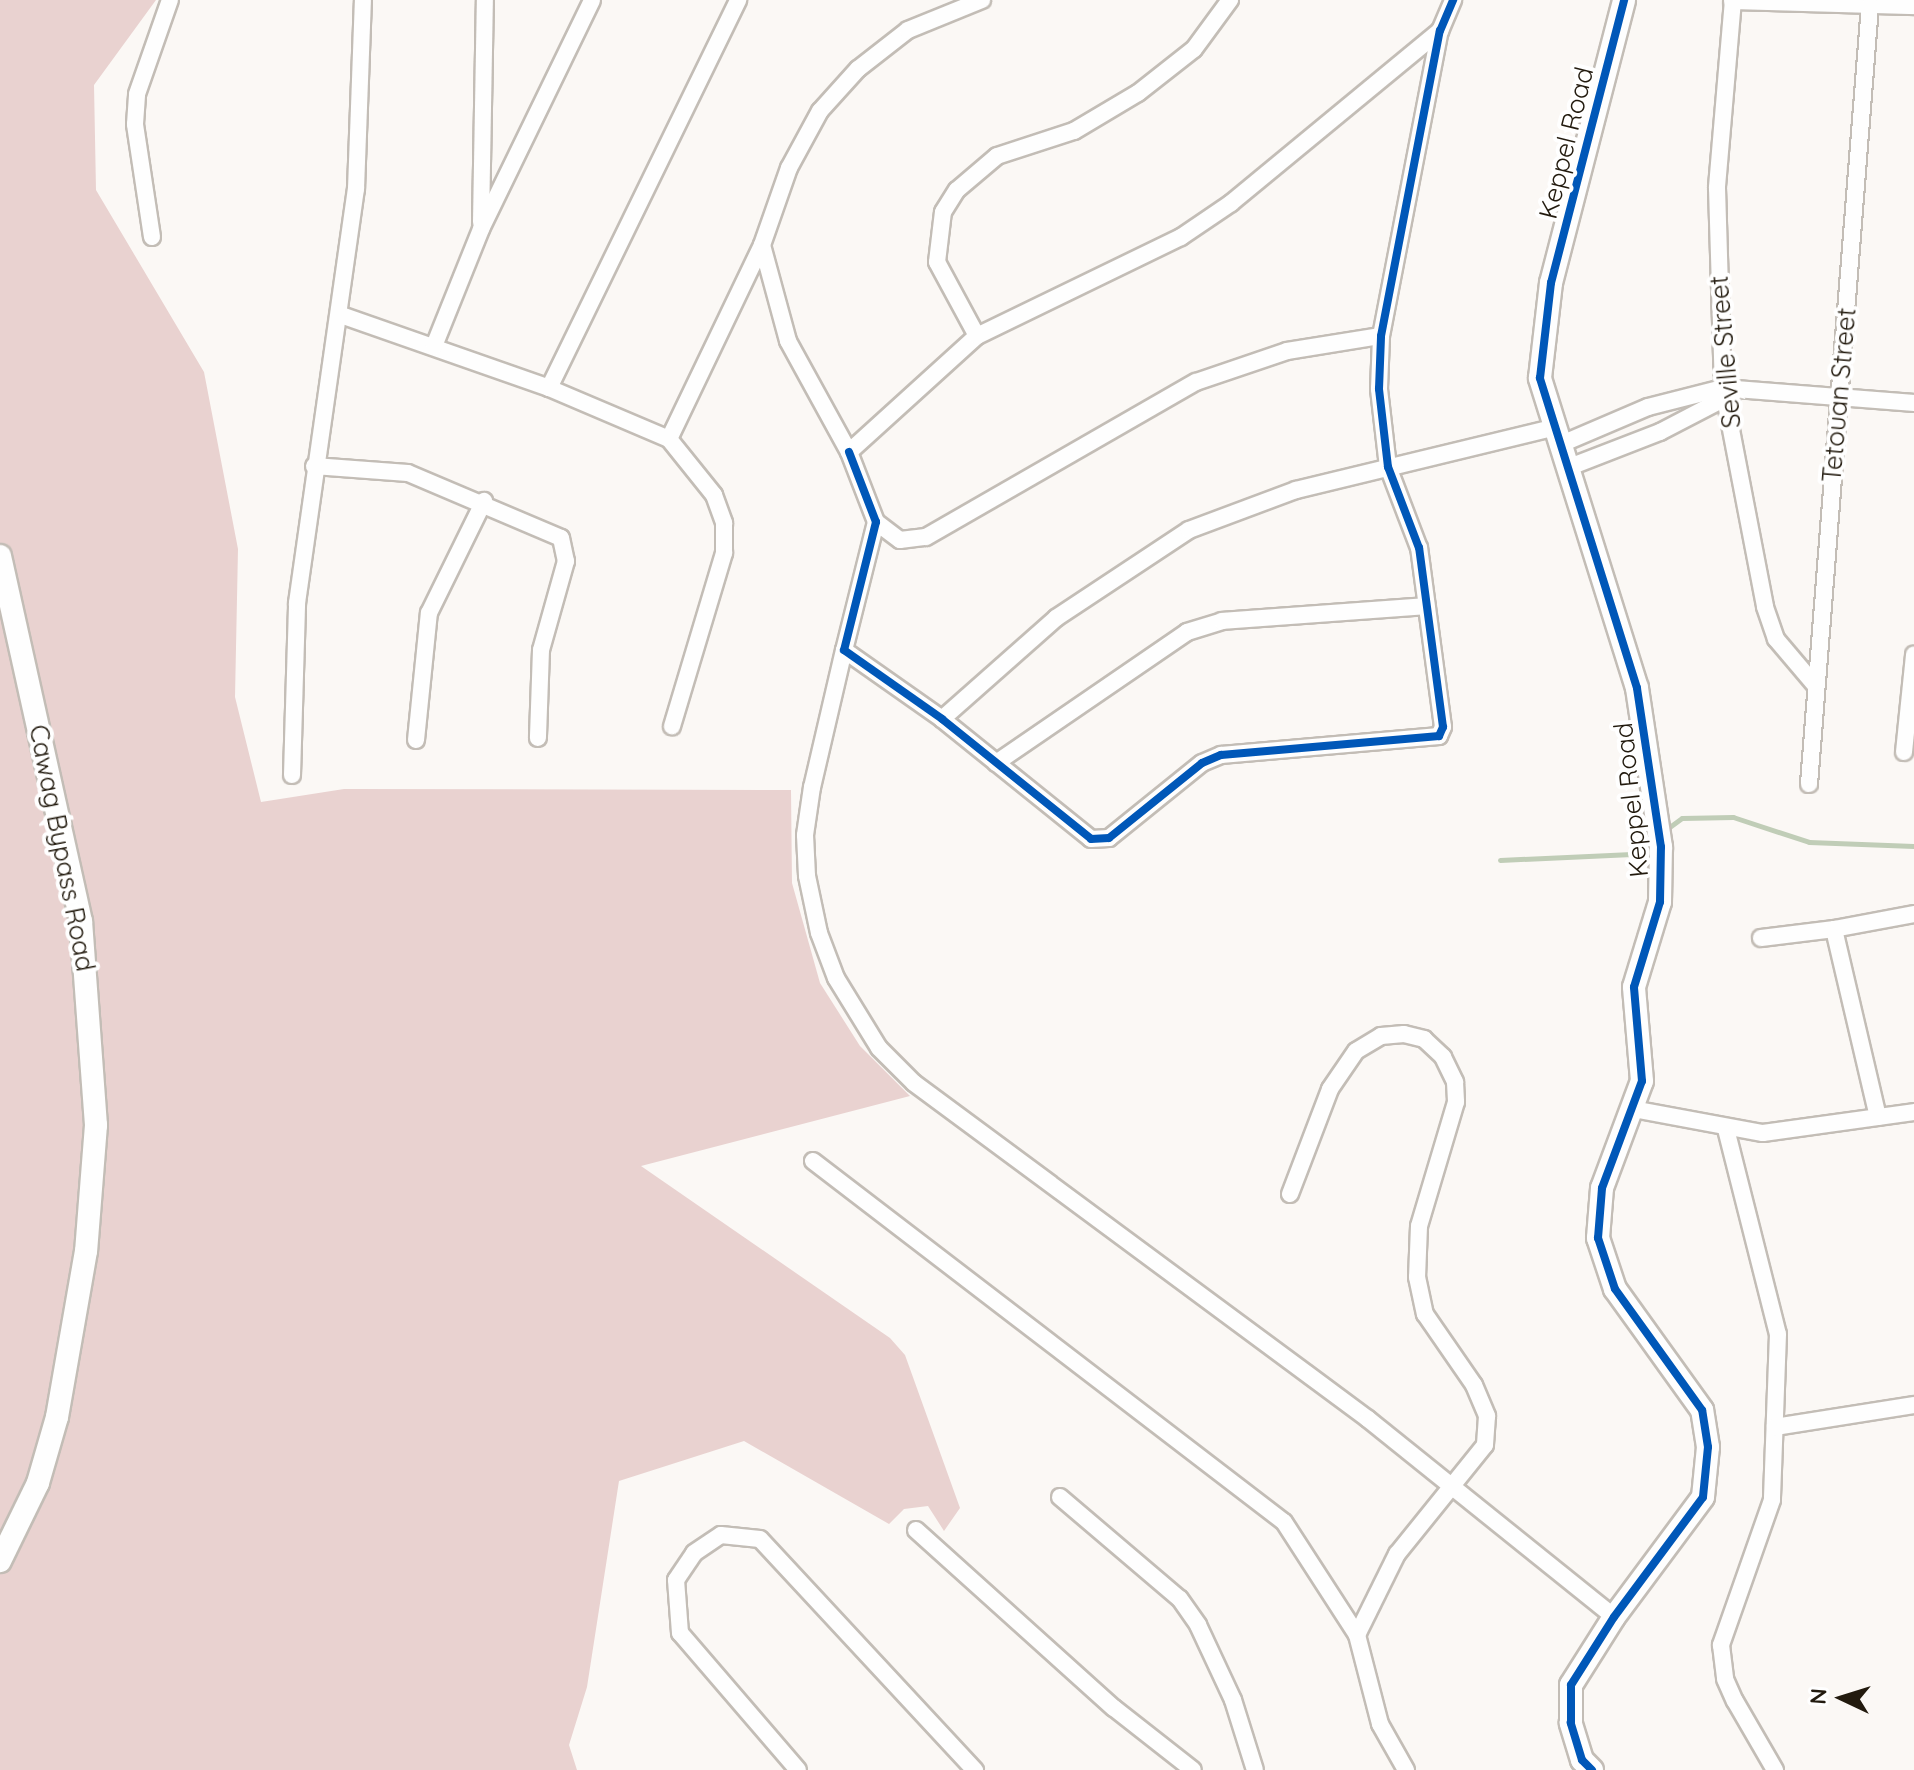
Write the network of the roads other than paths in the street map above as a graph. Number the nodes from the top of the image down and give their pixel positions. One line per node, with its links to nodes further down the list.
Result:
1 (170, 0): 15 (street)
2 (363, 0): 17 (street)
3 (485, 0): 14 (street)
4 (592, 0): 14 (street)
5 (738, 0): 21 (street)
6 (982, 0): 16 (street)
7 (1230, 0): 18 (street)
8 (1453, 0): 13 (street)
9 (1624, 0): 25 (street, Keppel Road)
10 (1732, 0): 11 (street); 22 (street, Seville Street)
11 (1870, 5): 12 (street); 23 (street, Tetouan Street)
12 (1914, 6)
13 (1440, 31): 18 (street); 19 (street)
14 (481, 229): 20 (street)
15 (152, 237)
16 (762, 245): 26 (street); 27 (street)
17 (341, 315): 20 (street); 28 (street)
18 (977, 336): 27 (street)
19 (1381, 336): 29 (street); 32 (street)
20 (434, 346): 21 (street)
21 (549, 388): 26 (street)
22 (1723, 394): 23 (street); 25 (street); 30 (street); 37 (street, Seville Street)
23 (1838, 397): 24 (street); 37 (street, Tetouan Street)
24 (1914, 403)
25 (1555, 437): 29 (street); 30 (street, Keppel Road)
26 (669, 439): 39 (street)
27 (849, 452): 32 (street)
28 (314, 466): 31 (street); 44 (street)
29 (1388, 467): 34 (street); 38 (street)
30 (1567, 468): 49 (street, Keppel Road)
31 (484, 501): 40 (street); 41 (street)
32 (876, 522): 35 (street)
33 (0, 556): 60 (street, Cawag Bypass Road)
34 (1426, 606): 43 (street); 43 (street)
35 (844, 650): 38 (street); 57 (street)
36 (1914, 655): 42 (street)
37 (1815, 685): 45 (street, Tetouan Street)
38 (942, 719): 43 (street)
39 (672, 726)
40 (538, 738)
41 (416, 740)
42 (1904, 752)
43 (996, 763)
44 (292, 775)
45 (1809, 784)
46 (1914, 914): 47 (street)
47 (1834, 929): 48 (street); 51 (street)
48 (1761, 938)
49 (1633, 1109): 52 (street); 61 (street, Keppel Road)
50 (1914, 1112): 51 (street)
51 (1878, 1117): 52 (street)
52 (1726, 1129): 56 (street)
53 (813, 1161): 62 (street)
54 (1290, 1194): 57 (street)
55 (1914, 1405): 56 (street)
56 (1775, 1427): 69 (street)
57 (1450, 1488): 61 (street); 62 (street)
58 (1060, 1497): 66 (street)
59 (916, 1530): 65 (street)
60 (0, 1561)
61 (1614, 1617): 68 (street, Keppel Road)
62 (1357, 1635): 67 (street)
63 (798, 1770): 64 (street)
64 (975, 1770)
65 (1193, 1770)
66 (1255, 1770)
67 (1406, 1770)
68 (1592, 1770)
69 (1775, 1770)

